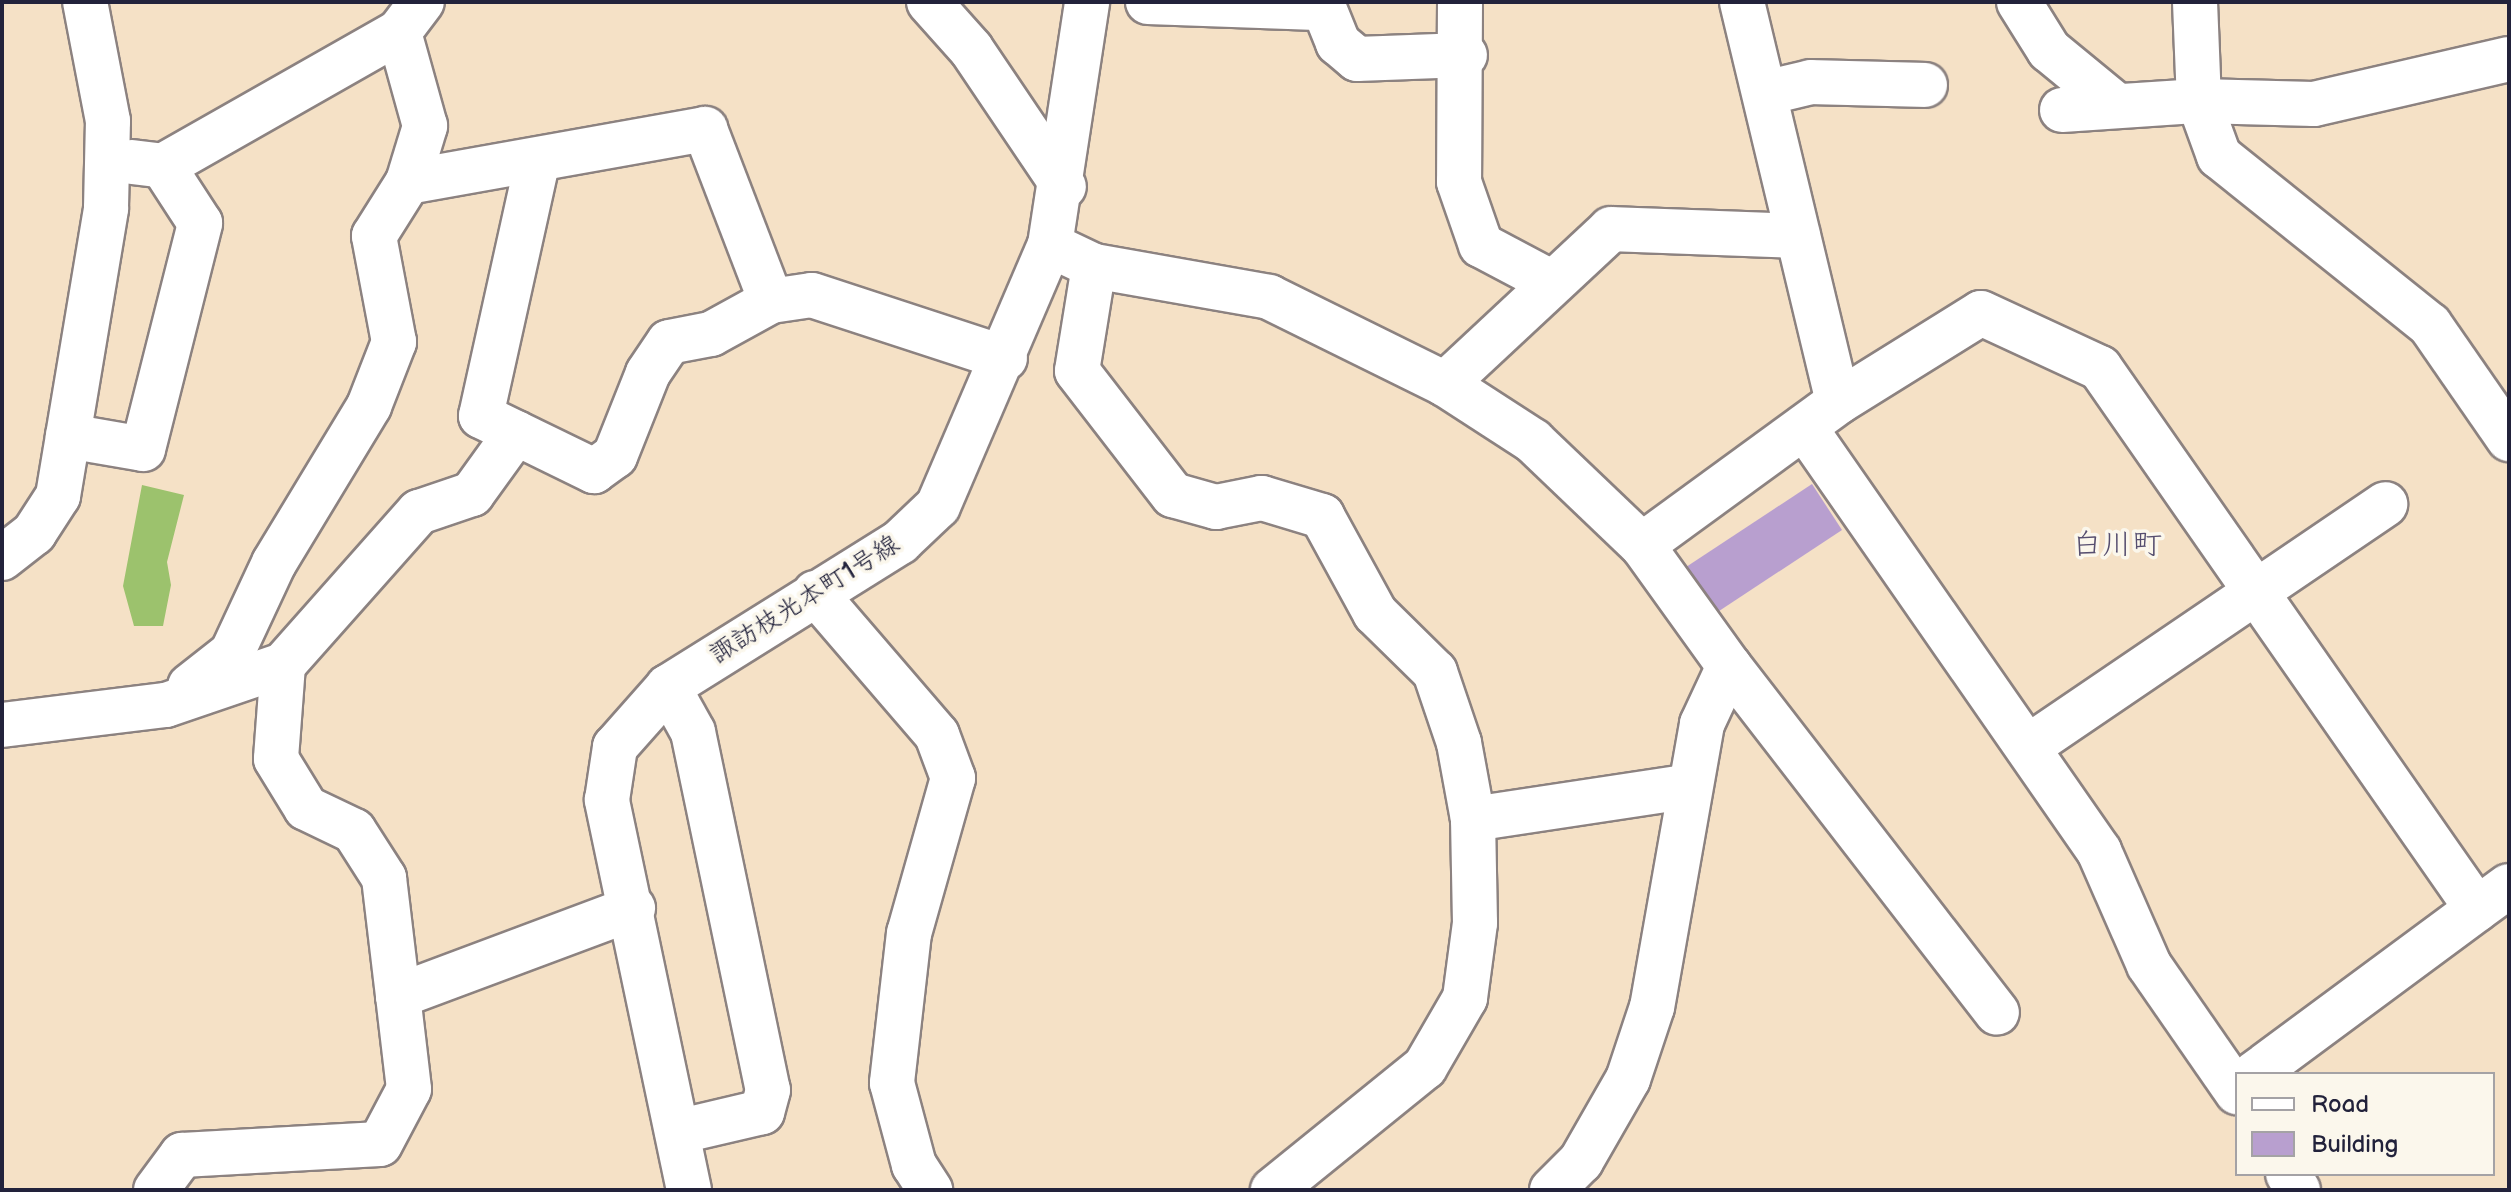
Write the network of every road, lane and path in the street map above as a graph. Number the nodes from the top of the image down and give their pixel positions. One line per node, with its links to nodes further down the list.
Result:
1 (85, 2): 17 (street)
2 (929, 2): 21 (street)
3 (1087, 2): 21 (street, 諏訪枝光本町1号線)
4 (1148, 2): 10 (street)
5 (1460, 2): 10 (street)
6 (1742, 2): 13 (street)
7 (2019, 2): 15 (street)
8 (2195, 2): 14 (street)
9 (411, 17): 19 (street); 20 (street)
10 (1465, 55): 25 (street)
11 (2509, 59): 14 (street)
12 (1925, 85): 13 (street)
13 (1765, 93): 22 (street)
14 (2199, 101): 15 (street); 32 (street)
15 (2116, 105): 16 (street)
16 (2062, 110)
17 (110, 159): 19 (street); 31 (street)
18 (537, 164): 20 (street); 26 (street); 30 (street)
19 (163, 166): 31 (street)
20 (408, 182): 41 (street)
21 (1064, 187): 23 (street, 諏訪枝光本町1号線)
22 (1798, 236): 25 (street); 29 (street)
23 (1050, 245): 24 (street); 27 (street, 諏訪枝光本町1号線)
24 (1094, 266): 28 (street); 45 (street)
25 (1549, 281): 28 (street)
26 (771, 301): 27 (street); 30 (street)
27 (1005, 358): 37 (street, 諏訪枝光本町1号線)
28 (1445, 384): 34 (street)
29 (1822, 416): 34 (street); 36 (street); 43 (street)
30 (516, 433): 38 (street)
31 (68, 436): 35 (street)
32 (2509, 439)
33 (2385, 504): 36 (street)
34 (1642, 545): 39 (street)
35 (2, 558)
36 (2258, 591): 43 (street); 46 (street)
37 (815, 593): 40 (street, 諏訪枝光本町1号線); 55 (street)
38 (283, 665): 41 (street); 48 (street)
39 (1729, 666): 44 (street); 49 (street)
40 (668, 687): 47 (street, 諏訪枝光本町1号線); 52 (street)
41 (166, 705): 42 (street)
42 (2, 725)
43 (2028, 747): 51 (street)
44 (1690, 786): 45 (street); 57 (street)
45 (1473, 819): 56 (street)
46 (2493, 898): 50 (street)
47 (633, 908): 48 (street); 52 (street, 諏訪枝光本町1号線)
48 (398, 996): 53 (street)
49 (1997, 1013)
50 (2259, 1072)
51 (2235, 1077)
52 (677, 1132): 54 (street, 諏訪枝光本町1号線)
53 (156, 1190)
54 (689, 1190)
55 (930, 1190)
56 (1273, 1190)
57 (1552, 1190)

